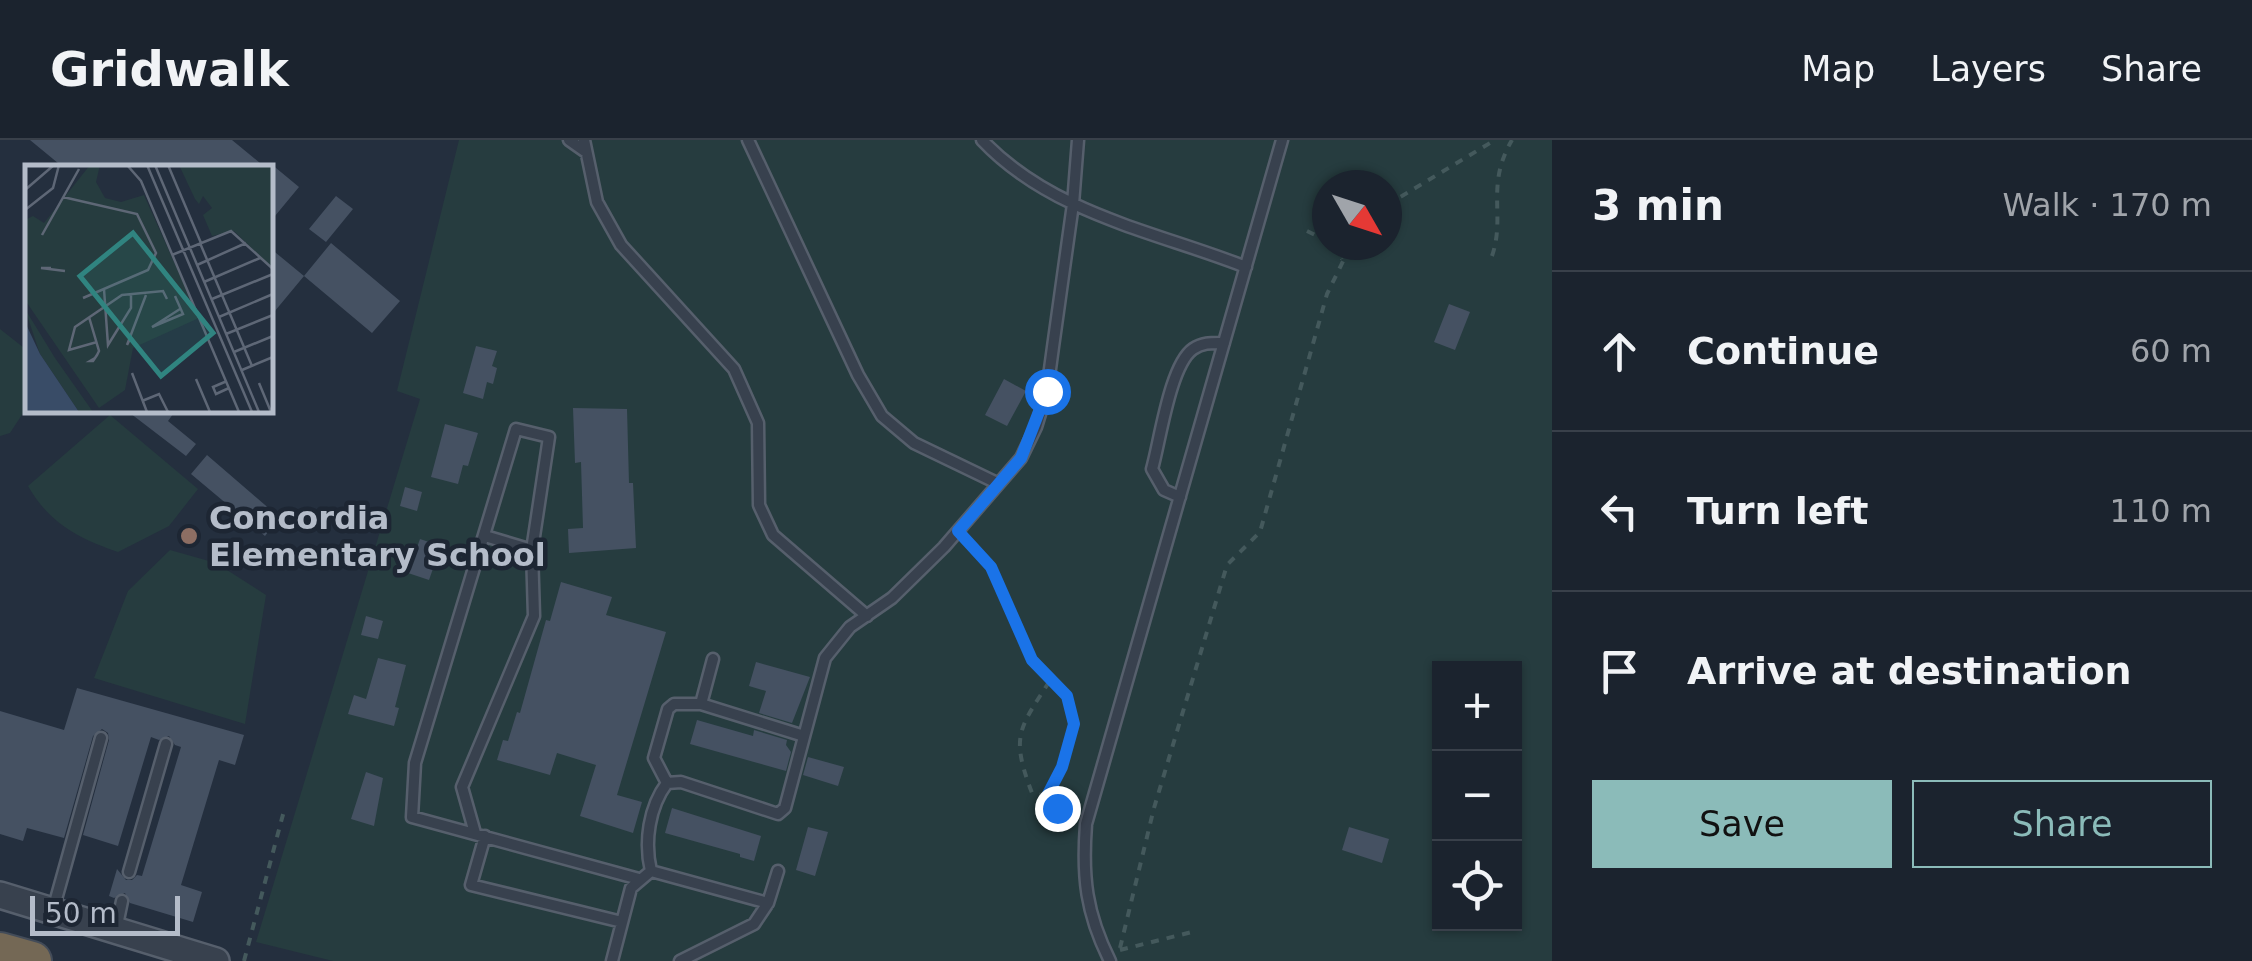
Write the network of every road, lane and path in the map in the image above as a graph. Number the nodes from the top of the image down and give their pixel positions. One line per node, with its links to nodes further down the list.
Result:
1 (570, 140): 8 (lane)
2 (748, 140): 17 (lane)
3 (982, 140): 10 (lane)
4 (1078, 140): 10 (lane)
5 (1282, 140): 15 (lane)
6 (1495, 140): 9 (path)
7 (1512, 140): 13 (path)
8 (585, 146): 22 (lane)
9 (1402, 195)
10 (1073, 204): 15 (lane); 17 (lane)
11 (1307, 232): 12 (path)
12 (1312, 234)
13 (1492, 256)
14 (1342, 260): 44 (path)
15 (1246, 267): 16 (lane)
16 (1224, 343): 18 (lane); 18 (lane)
17 (998, 483): 19 (lane)
18 (1180, 497): 32 (lane)
19 (958, 531): 22 (lane); 24 (path)
20 (484, 536): 21 (lane); 21 (lane); 33 (lane)
21 (532, 550): 33 (lane)
22 (867, 616): 26 (lane)
23 (713, 659): 25 (lane)
24 (1051, 679): 30 (path); 30 (path)
25 (701, 704): 26 (lane); 29 (lane)
26 (804, 736): 29 (lane)
27 (101, 738): 41 (lane)
28 (166, 744): 36 (lane)
29 (667, 782): 34 (lane)
30 (1047, 796): 32 (path)
31 (285, 807): 48 (path)
32 (1086, 824): 51 (lane)
33 (480, 834): 37 (lane); 42 (lane)
34 (652, 871): 37 (lane); 40 (lane)
35 (778, 871): 40 (lane)
36 (129, 872)
37 (639, 879): 42 (lane)
38 (0, 895): 41 (street)
39 (122, 901): 43 (lane)
40 (768, 903): 50 (lane)
41 (52, 911): 43 (street)
42 (622, 922): 49 (lane)
43 (116, 931): 47 (street)
44 (1192, 932)
45 (0, 952): 46 (highway)
46 (32, 961)
47 (216, 961)
48 (244, 961)
49 (612, 961)
50 (680, 961)
51 (1110, 961)

